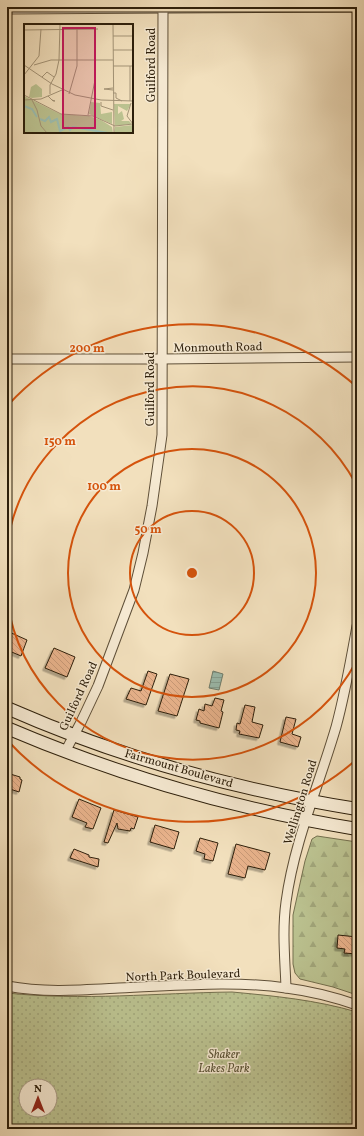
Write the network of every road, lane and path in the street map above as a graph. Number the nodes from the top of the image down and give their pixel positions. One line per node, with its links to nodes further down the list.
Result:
1 (357, 7): 2 (street)
2 (163, 8): 3 (street); 6 (street, Guilford Road)
3 (7, 9)
4 (357, 357): 6 (street, Monmouth Road)
5 (7, 359): 6 (street, Monmouth Road)
6 (162, 360): 10 (street, Guilford Road)
7 (357, 626): 12 (street, Wellington Road)
8 (7, 708): 10 (main road, Fairmount Boulevard)
9 (7, 728): 11 (main road, Fairmount Boulevard)
10 (74, 735): 11 (street, Guilford Road); 12 (main road, Fairmount Boulevard)
11 (65, 752): 14 (main road, Fairmount Boulevard)
12 (312, 802): 13 (main road, Fairmount Boulevard); 14 (street, Wellington Road)
13 (357, 809)
14 (306, 821): 15 (main road, Fairmount Boulevard); 17 (street, Wellington Road)
15 (357, 829)
16 (7, 986): 17 (street, North Park Boulevard)
17 (286, 988): 18 (street, North Park Boulevard)
18 (357, 1005)

